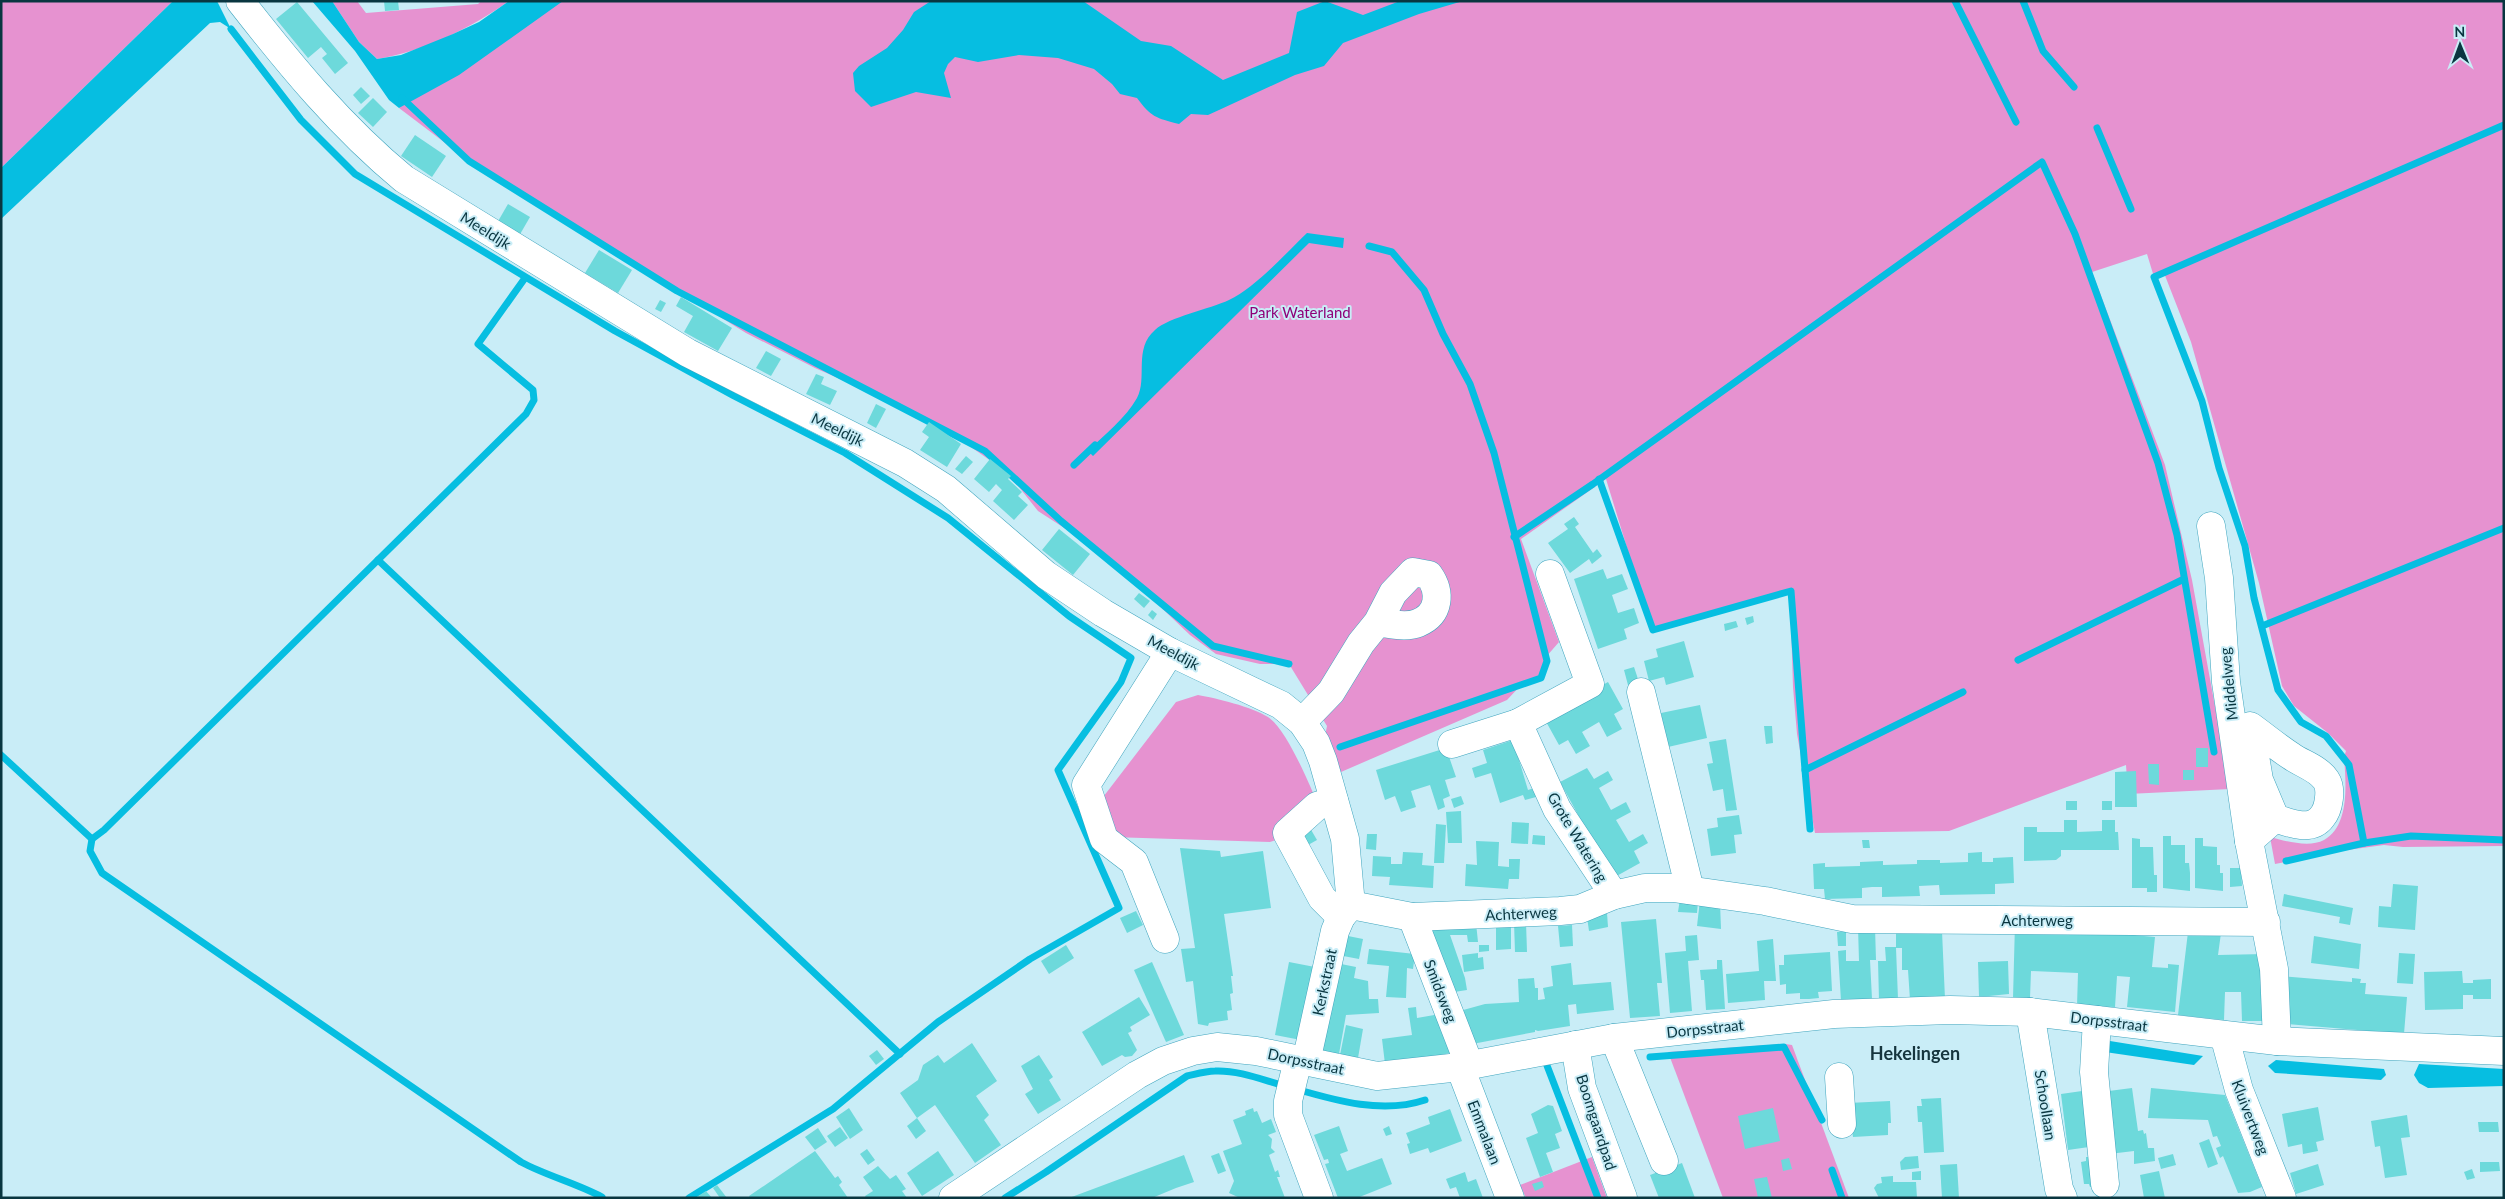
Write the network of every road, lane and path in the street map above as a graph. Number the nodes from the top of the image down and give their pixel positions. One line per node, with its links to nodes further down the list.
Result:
1 (240, 1): 5 (street, Meeldijk)
2 (2211, 526): 12 (street, Middelweg)
3 (1550, 574): 8 (street)
4 (1378, 622): 7 (street)
5 (1170, 652): 7 (street, Meeldijk); 18 (street)
6 (1641, 692): 13 (street)
7 (1302, 722): 10 (street, Meeldijk)
8 (1518, 723): 9 (street); 14 (street, Grote Watering)
9 (1452, 744)
10 (1334, 801): 15 (street, Meeldijk); 15 (street)
11 (2275, 818): 12 (street)
12 (2250, 841): 17 (street, Middelweg)
13 (1690, 890): 14 (street, Achterweg); 17 (street, Achterweg)
14 (1614, 895): 16 (street, Achterweg)
15 (1346, 911): 16 (street, Achterweg); 27 (street, Kerkstraat)
16 (1412, 917): 26 (street, Smidsweg)
17 (2266, 922): 23 (street)
18 (1165, 939)
19 (2030, 1012): 20 (street, Dorpsstraat); 22 (street, Dorpsstraat); 36 (street, Schoollaan)
20 (2097, 1020): 21 (street, Dorpsstraat); 31 (street)
21 (2224, 1035): 23 (street, Dorpsstraat); 37 (street, Kluivertweg)
22 (1614, 1038): 24 (street, Dorpsstraat); 30 (street)
23 (2277, 1042): 25 (street, Dorpsstraat)
24 (1575, 1045): 26 (street, Dorpsstraat); 35 (street, Boomgaardpad)
25 (2504, 1051)
26 (1465, 1066): 27 (street, Dorpsstraat); 34 (street, Emmalaan)
27 (1297, 1076): 32 (street, Dorpsstraat); 33 (street)
28 (1838, 1077): 29 (street)
29 (1842, 1124)
30 (1664, 1161)
31 (2105, 1184)
32 (953, 1198)
33 (1319, 1198)
34 (1510, 1198)
35 (1623, 1198)
36 (2063, 1198)
37 (2282, 1198)

